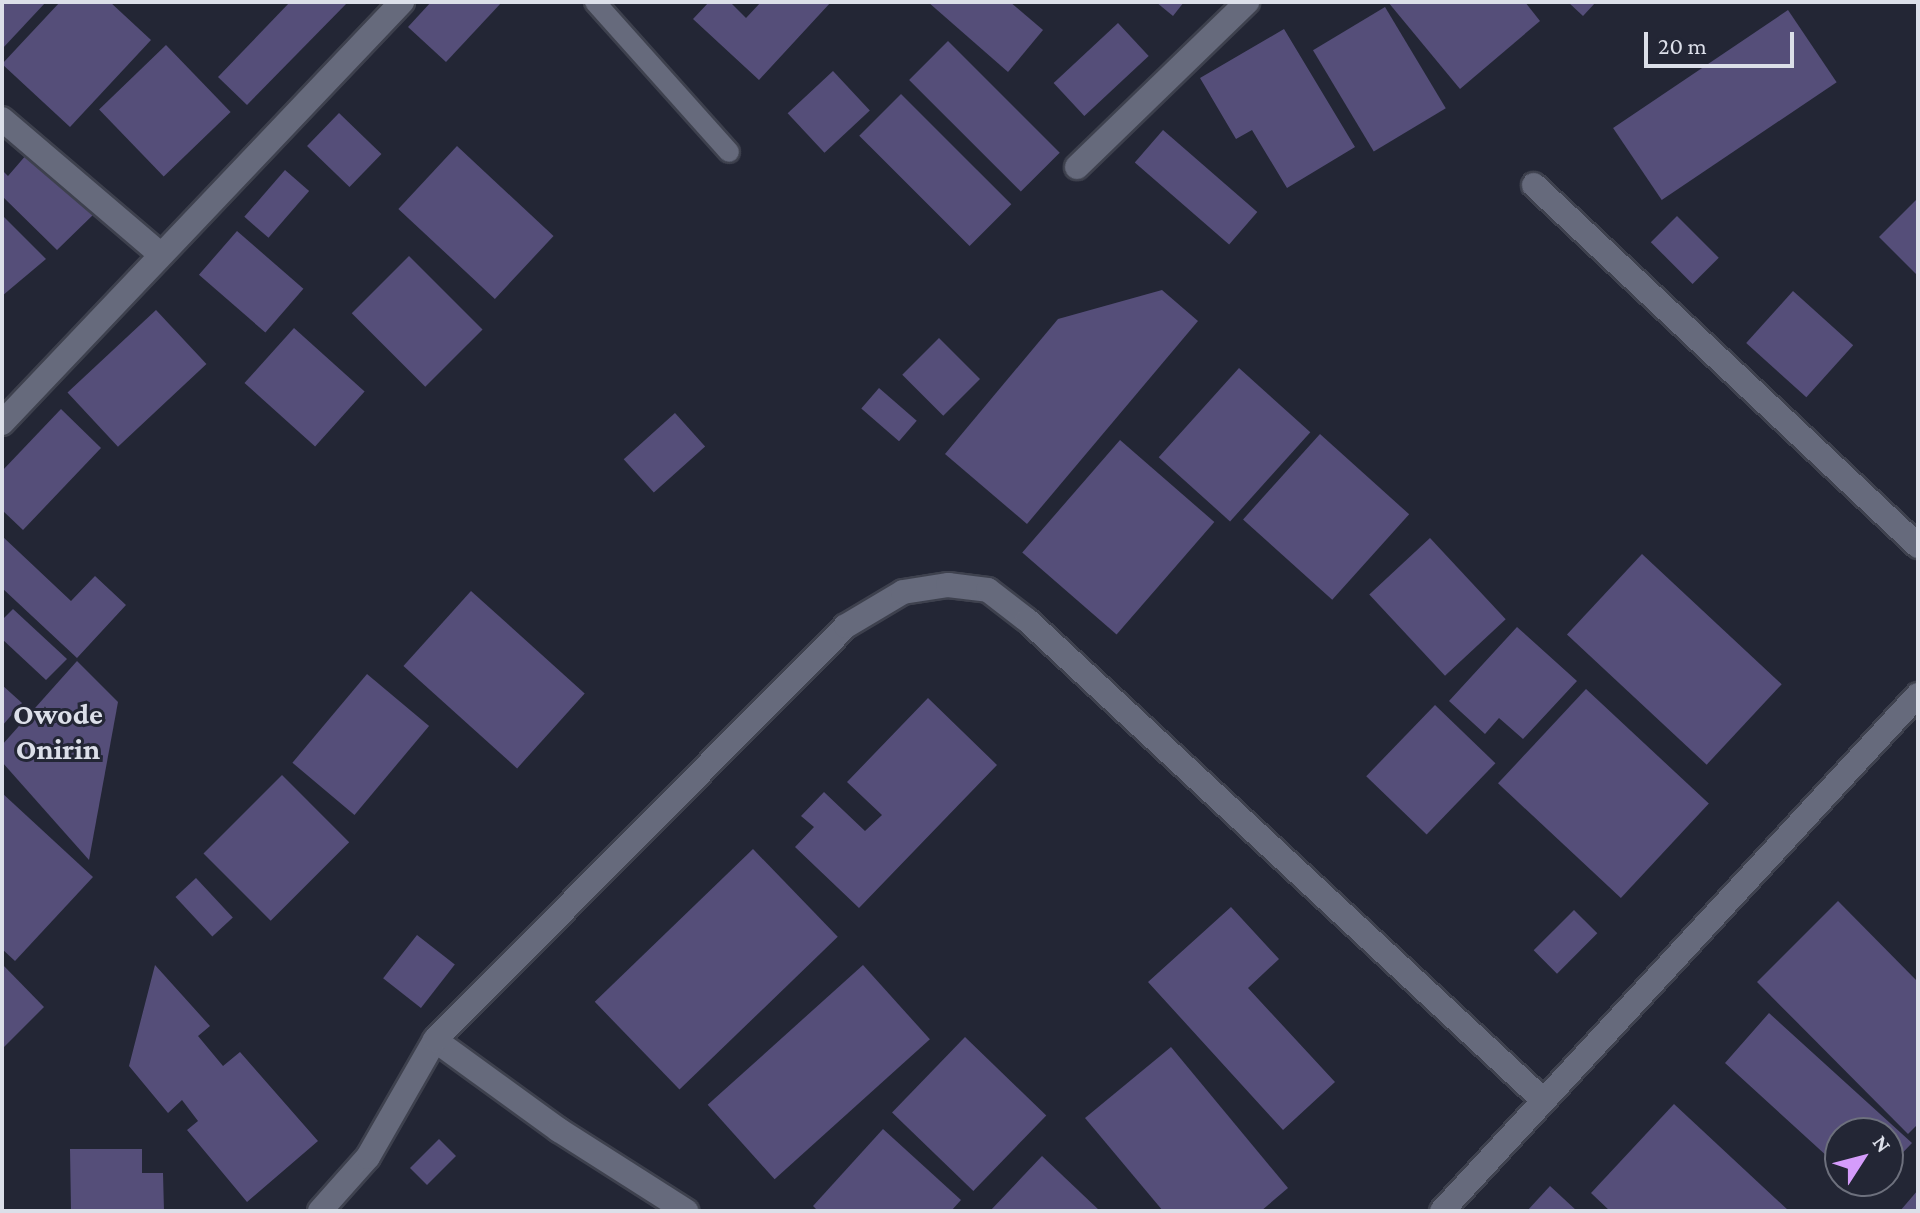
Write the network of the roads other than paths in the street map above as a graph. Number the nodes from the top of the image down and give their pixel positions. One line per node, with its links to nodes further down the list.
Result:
1 (402, 2): 8 (street)
2 (595, 2): 5 (lane)
3 (1247, 2): 6 (street)
4 (2, 119): 8 (street)
5 (729, 152)
6 (1077, 167)
7 (1534, 185): 10 (street)
8 (160, 254): 9 (street)
9 (2, 423)
10 (1918, 546)
11 (1918, 695): 13 (street)
12 (435, 1040): 13 (street); 14 (street); 15 (street)
13 (1544, 1101): 16 (street)
14 (320, 1211)
15 (686, 1211)
16 (1442, 1211)

